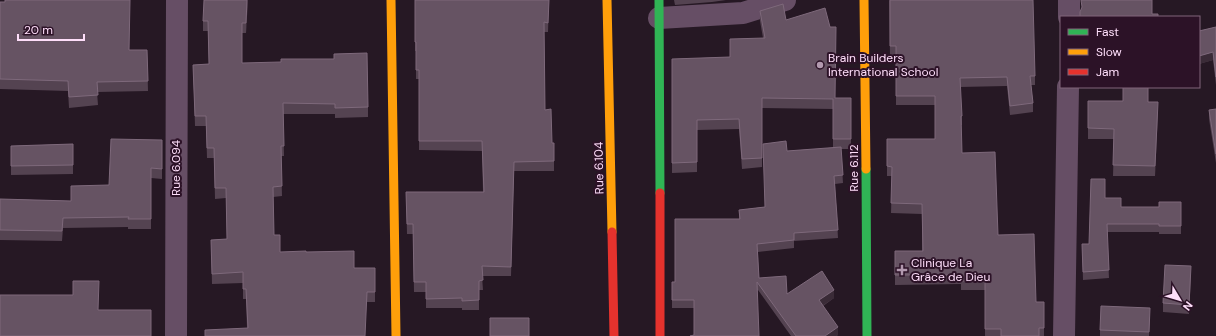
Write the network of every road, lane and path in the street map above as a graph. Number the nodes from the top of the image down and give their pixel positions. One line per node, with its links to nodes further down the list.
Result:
1 (177, 0): 10 (street, Rue 6.094)
2 (391, 0): 11 (street)
3 (607, 0): 12 (street, Rue 6.104)
4 (785, 0): 7 (street)
5 (864, 0): 14 (street, Rue 6.112)
6 (1070, 0): 8 (street)
7 (659, 9): 13 (street)
8 (1069, 16)
9 (1068, 88): 15 (street)
10 (176, 336)
11 (396, 336)
12 (614, 336)
13 (660, 336)
14 (867, 336)
15 (1064, 336)

